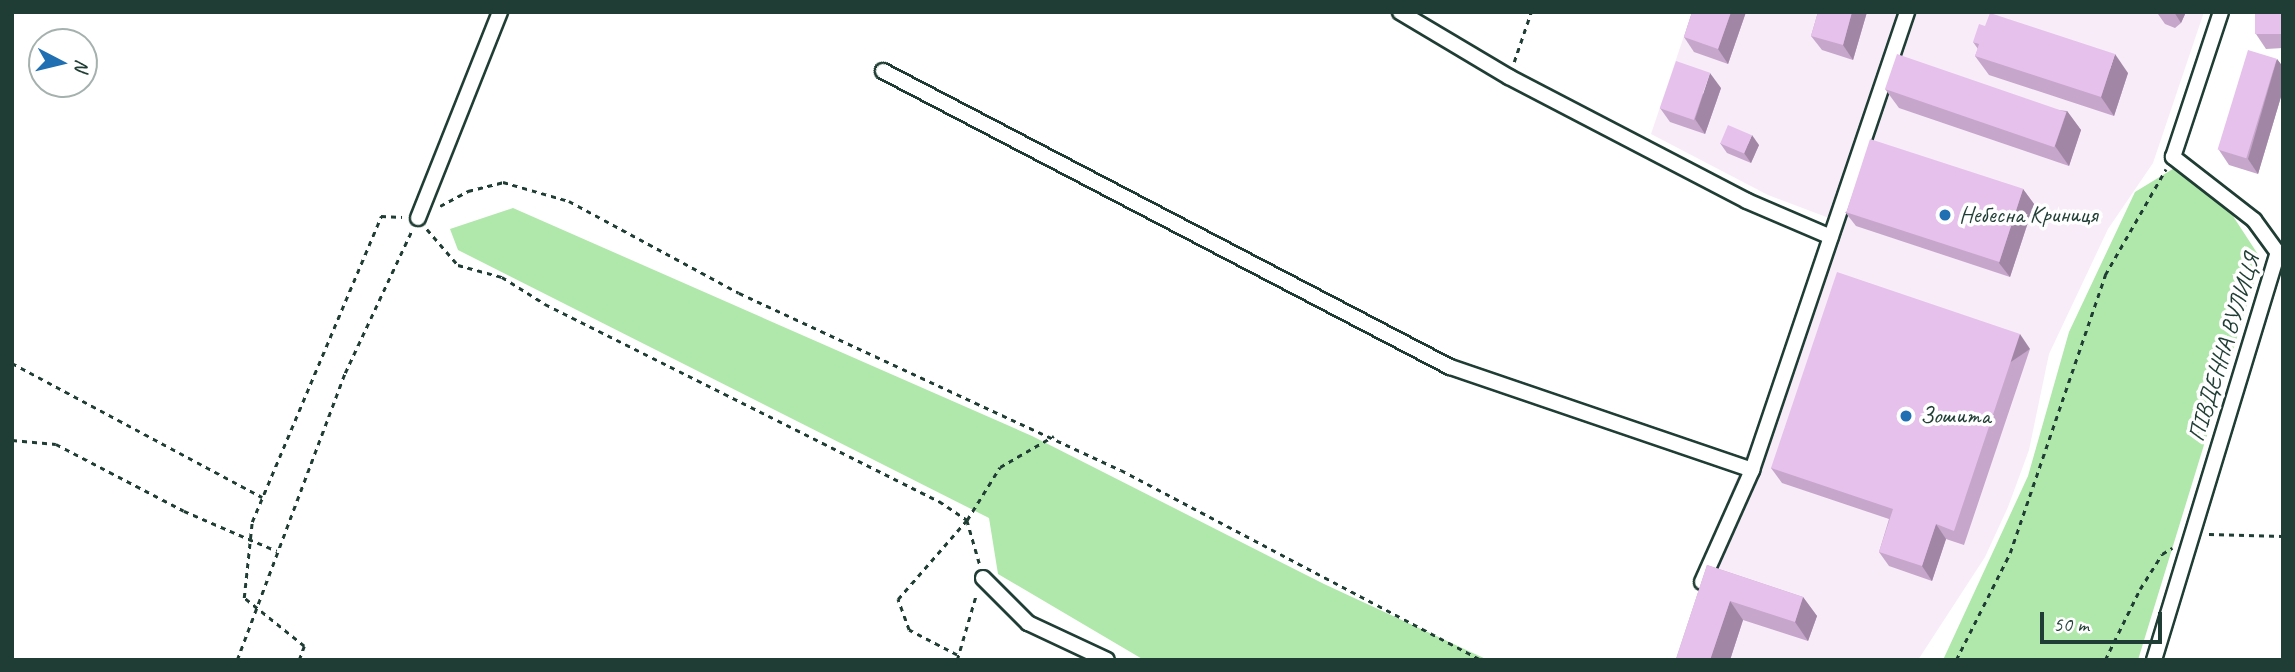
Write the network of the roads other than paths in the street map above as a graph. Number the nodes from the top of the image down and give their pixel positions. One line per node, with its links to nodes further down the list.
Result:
1 (500, 12): 6 (street)
2 (1399, 12): 7 (street)
3 (1907, 12): 7 (street)
4 (2221, 12): 8 (street, ПІВДЕННА ВУЛИЦЯ)
5 (883, 71): 9 (street)
6 (418, 218)
7 (1831, 237): 9 (street)
8 (2280, 246): 13 (street, ПІВДЕННА ВУЛИЦЯ)
9 (1752, 470): 11 (street)
10 (983, 578): 12 (street)
11 (1697, 595)
12 (1107, 660)
13 (2154, 660)

